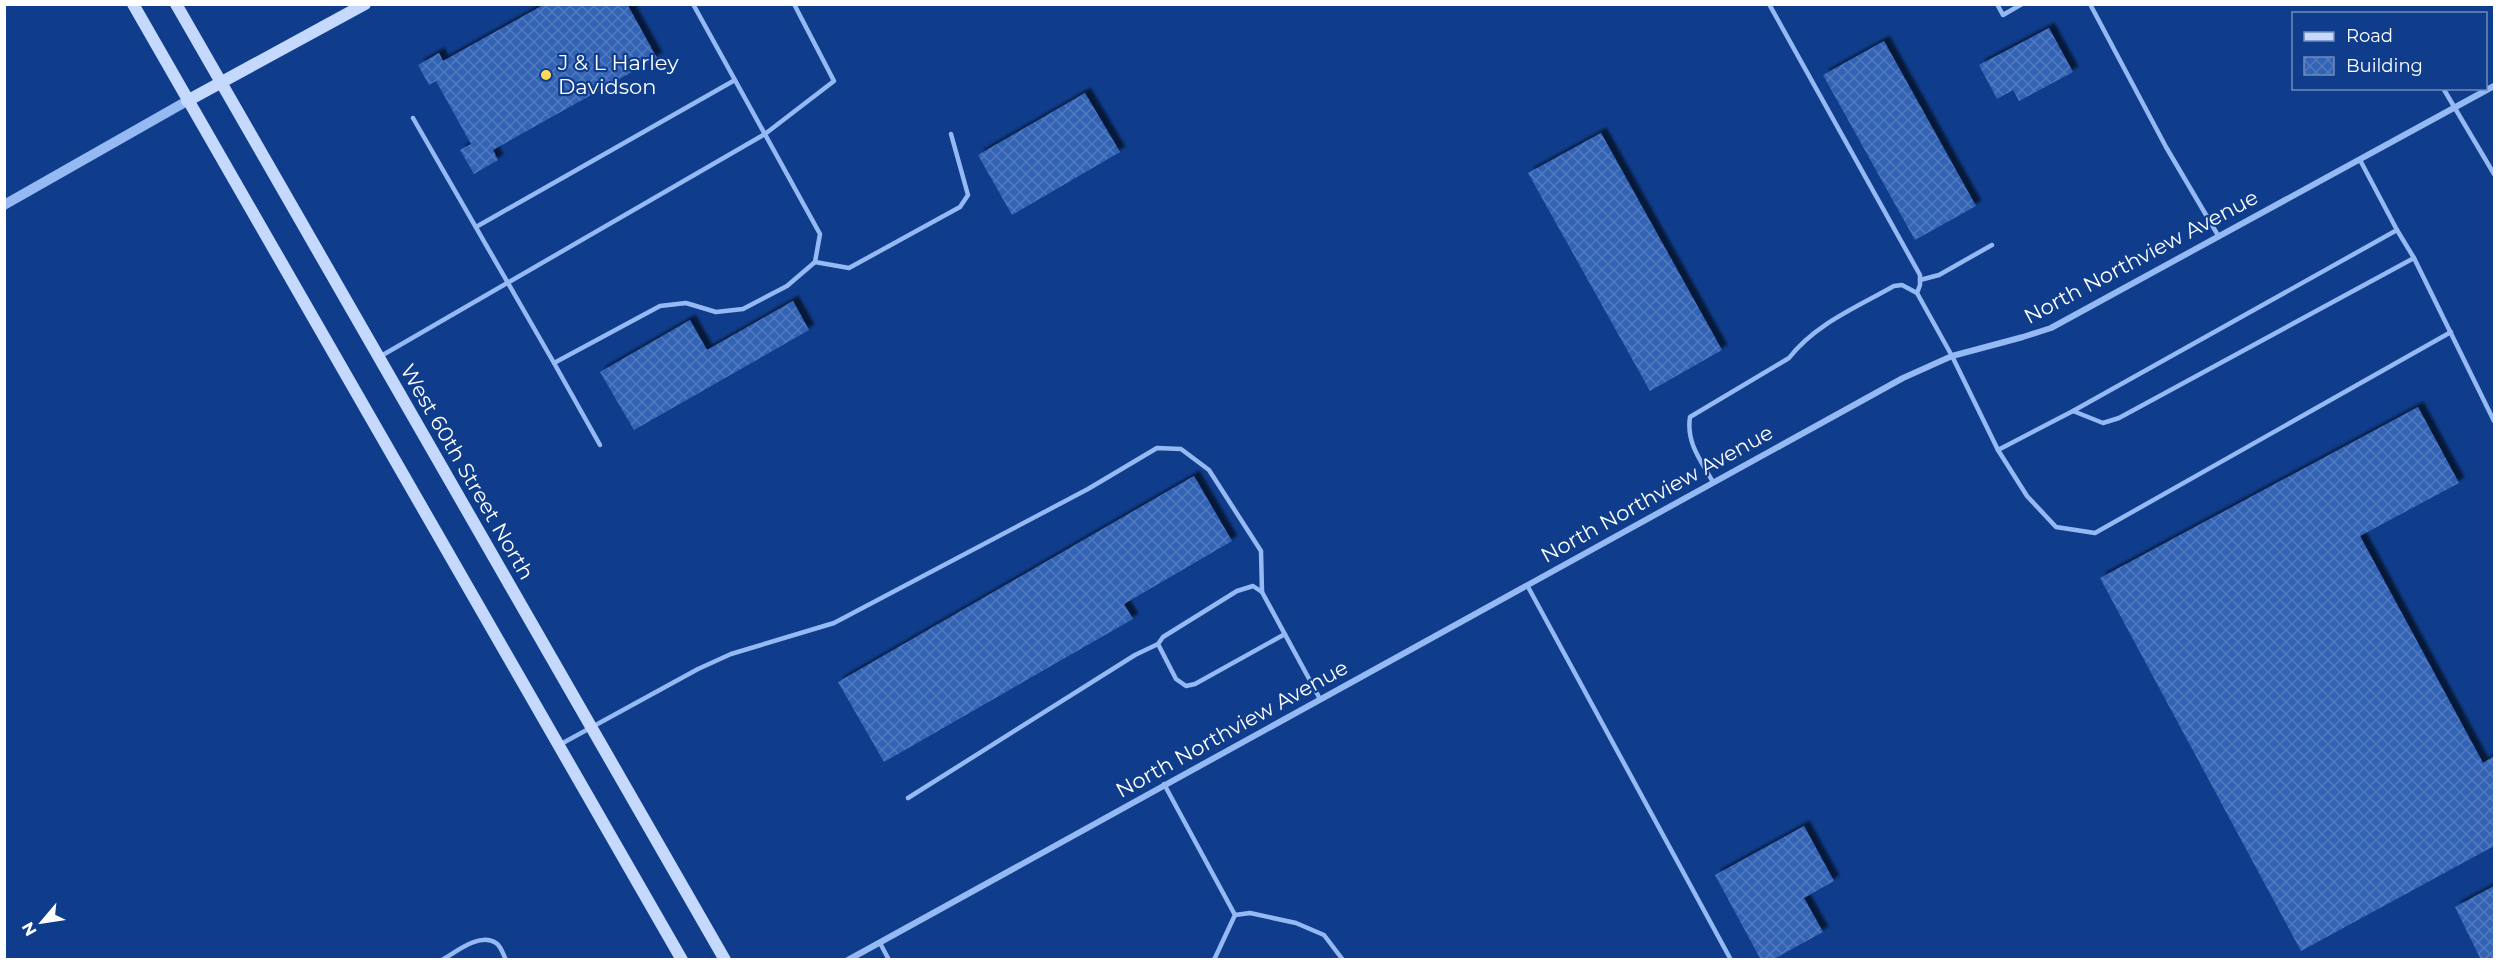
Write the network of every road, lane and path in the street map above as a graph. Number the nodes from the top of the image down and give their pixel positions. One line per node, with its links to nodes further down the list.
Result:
1 (134, 4): 14 (main road)
2 (176, 4): 11 (main road, West 60th Street North)
3 (365, 4): 11 (main road)
4 (693, 4): 10 (lane)
5 (794, 4): 17 (lane)
6 (1769, 4): 28 (lane)
7 (1997, 4): 8 (lane)
8 (2022, 4)
9 (2090, 4): 24 (lane)
10 (735, 80): 17 (lane); 22 (lane)
11 (220, 82): 14 (main road); 33 (main road, West 60th Street North)
12 (2444, 90): 15 (lane)
13 (2487, 90): 15 (street, North Northview Avenue)
14 (187, 101): 21 (street); 46 (main road)
15 (2454, 108): 19 (street, North Northview Avenue); 20 (lane)
16 (413, 118): 22 (lane)
17 (765, 134): 27 (lane); 29 (lane)
18 (951, 134): 27 (lane)
19 (2360, 160): 23 (lane); 24 (street, North Northview Avenue)
20 (2494, 174)
21 (4, 206)
22 (476, 227): 29 (lane)
23 (2397, 230): 26 (lane); 35 (lane)
24 (2219, 237): 32 (street, North Northview Avenue)
25 (1992, 245): 28 (lane)
26 (2414, 258): 31 (lane); 35 (lane)
27 (815, 262): 34 (lane)
28 (1920, 280): 30 (lane)
29 (508, 282): 33 (lane); 34 (lane)
30 (1917, 293): 32 (lane); 39 (lane)
31 (2451, 332): 36 (lane); 38 (lane)
32 (1952, 356): 38 (lane); 39 (street, North Northview Avenue)
33 (378, 357): 45 (main road, West 60th Street North)
34 (554, 363): 37 (lane)
35 (2073, 411): 38 (lane)
36 (2494, 421)
37 (600, 445)
38 (1998, 450)
39 (1713, 482): 40 (street, North Northview Avenue)
40 (1527, 585): 44 (street, North Northview Avenue); 59 (lane)
41 (1262, 592): 42 (lane); 43 (lane); 45 (lane)
42 (1285, 634): 43 (lane); 44 (lane)
43 (1158, 644): 48 (lane)
44 (1320, 699): 47 (street, North Northview Avenue)
45 (591, 727): 46 (lane); 54 (main road, West 60th Street North)
46 (559, 745): 53 (main road)
47 (1164, 784): 49 (lane); 50 (street, North Northview Avenue)
48 (908, 798)
49 (1235, 915): 57 (lane); 58 (lane)
50 (880, 943): 55 (street, North Northview Avenue); 56 (lane)
51 (442, 960): 52 (lane)
52 (506, 960)
53 (682, 960)
54 (725, 960)
55 (848, 960)
56 (889, 960)
57 (1214, 960)
58 (1343, 960)
59 (1731, 960)

